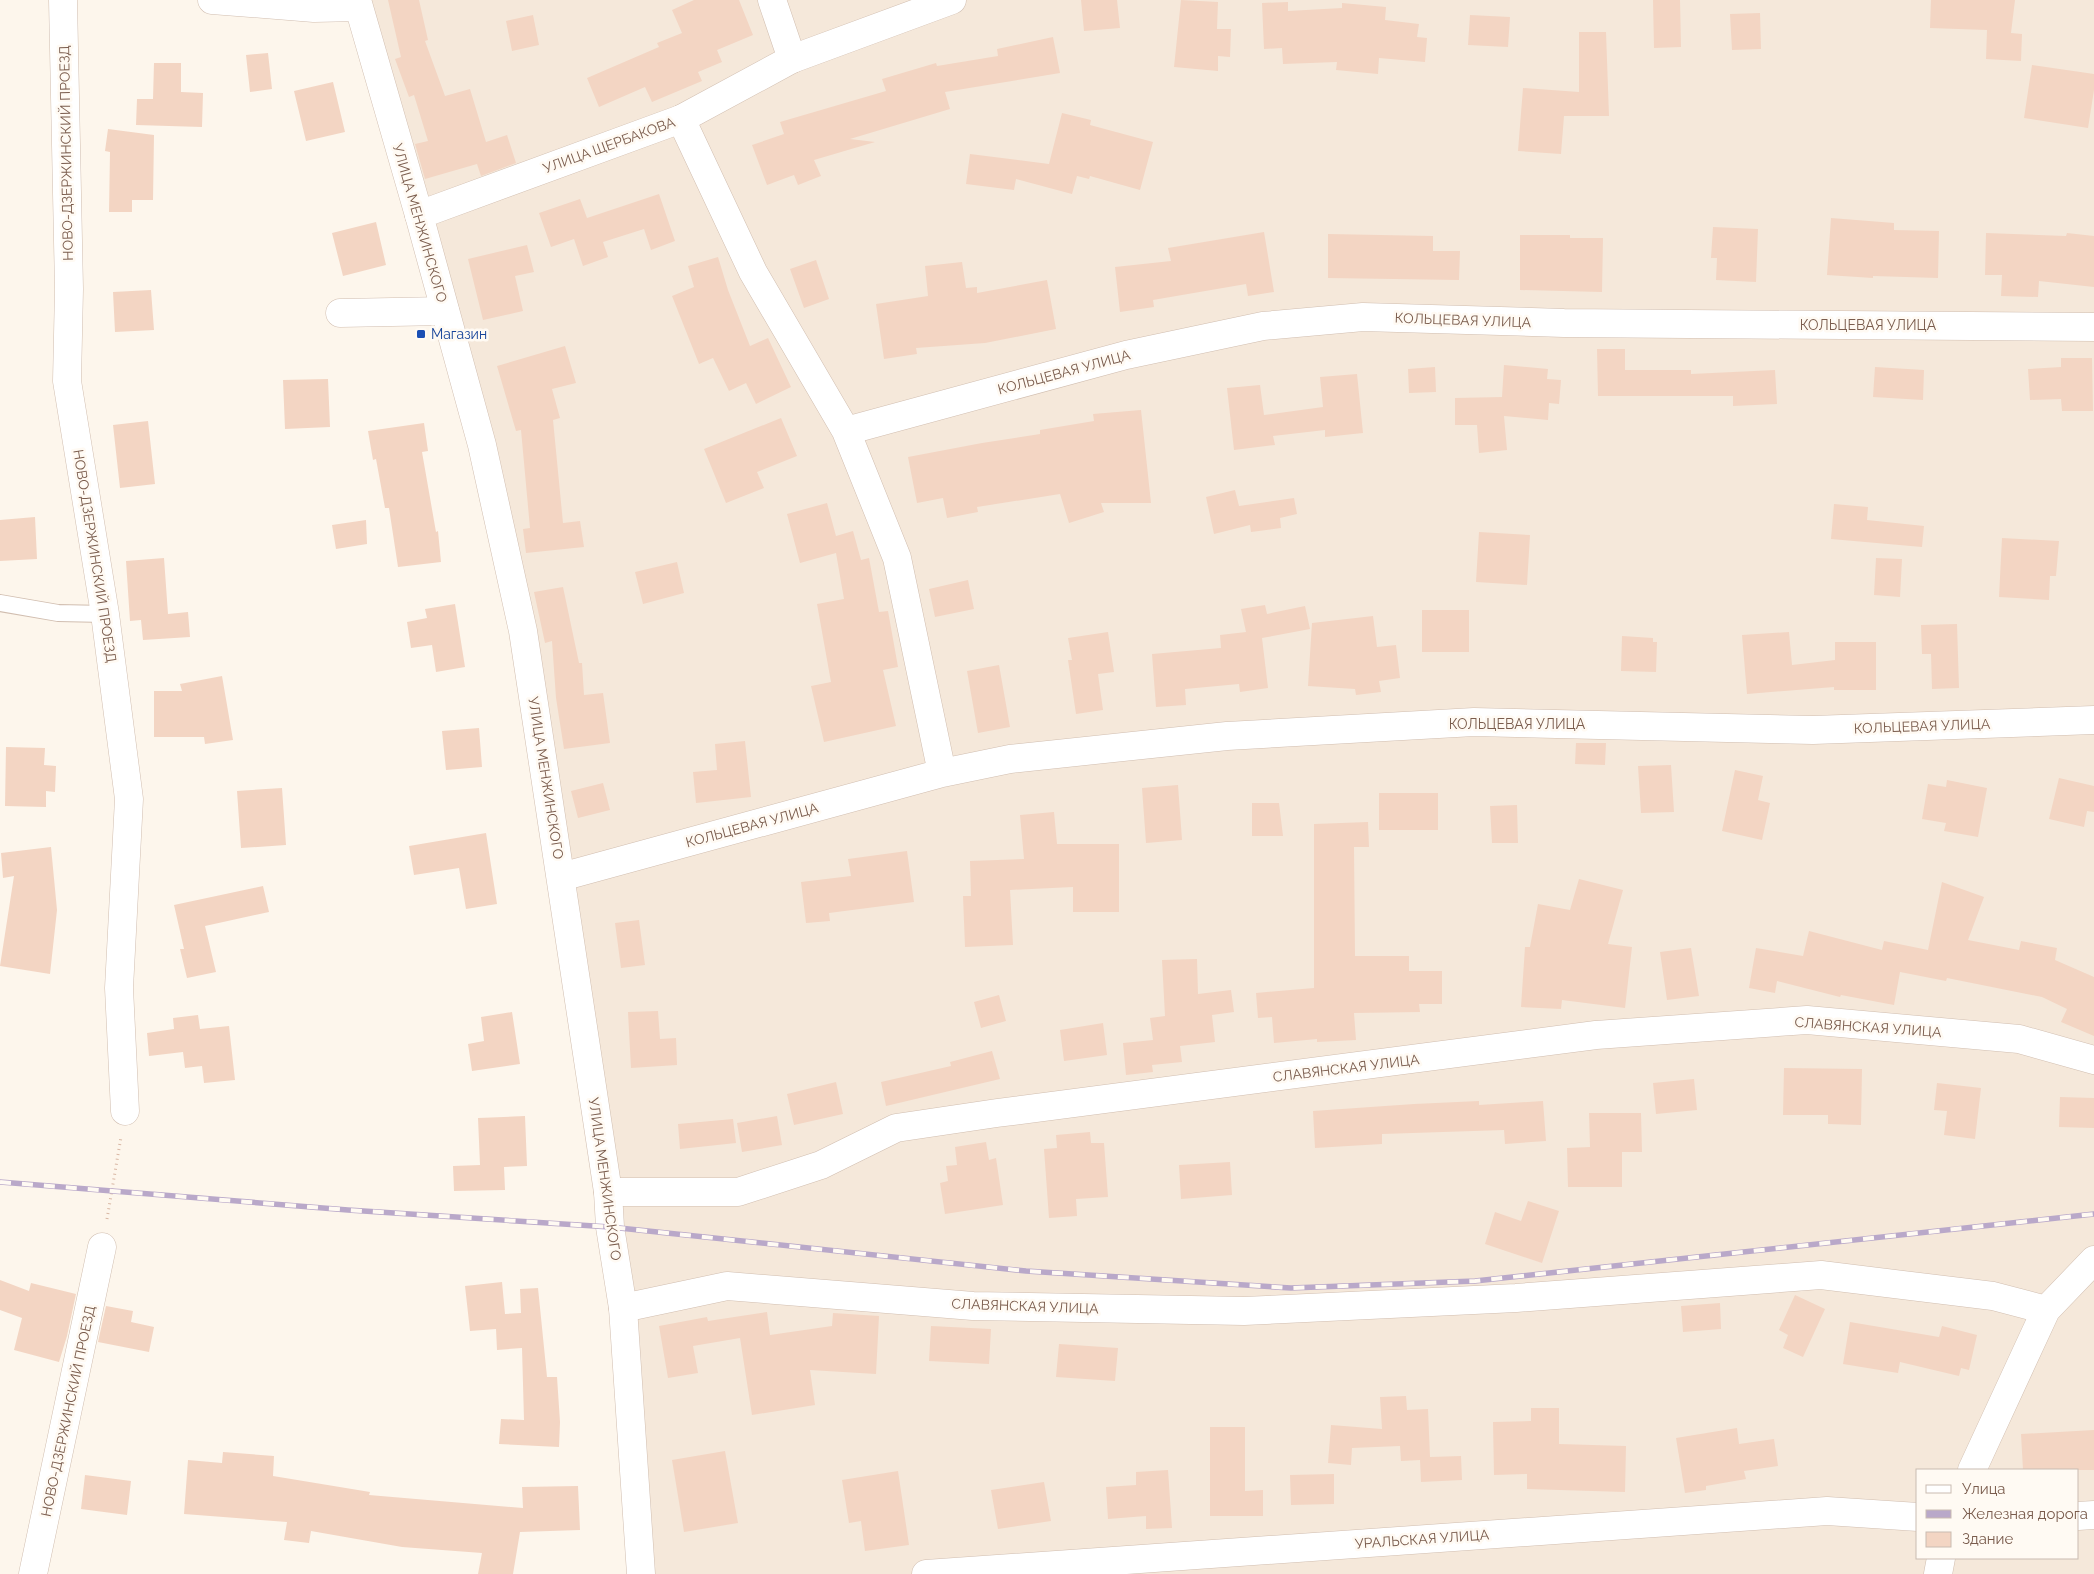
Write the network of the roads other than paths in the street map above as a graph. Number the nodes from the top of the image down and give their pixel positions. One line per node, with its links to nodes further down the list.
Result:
1 (63, 0): 14 (street, НОВО-ДЗЕРЖИНСКИЙ ПРОЕЗД)
2 (212, 0): 5 (street)
3 (772, 0): 6 (street)
4 (952, 0): 6 (street, УЛИЦА ЩЕРБАКОВА)
5 (358, 3): 8 (street, УЛИЦА МЕНЖИНСКОГО)
6 (792, 58): 7 (street, УЛИЦА ЩЕРБАКОВА)
7 (681, 119): 8 (street, УЛИЦА ЩЕРБАКОВА); 12 (street)
8 (419, 214): 9 (street, УЛИЦА МЕНЖИНСКОГО)
9 (445, 311): 10 (street); 17 (street, УЛИЦА МЕНЖИНСКОГО)
10 (340, 313)
11 (2094, 327): 12 (street, КОЛЬЦЕВАЯ УЛИЦА)
12 (846, 431): 16 (street)
13 (0, 603): 14 (lane)
14 (105, 614): 19 (street, НОВО-ДЗЕРЖИНСКИЙ ПРОЕЗД)
15 (2094, 720): 16 (street, КОЛЬЦЕВАЯ УЛИЦА)
16 (942, 773): 17 (street, КОЛЬЦЕВАЯ УЛИЦА)
17 (561, 877): 20 (street, УЛИЦА МЕНЖИНСКОГО)
18 (2094, 1060): 20 (street, СЛАВЯНСКАЯ УЛИЦА)
19 (125, 1111)
20 (608, 1192): 23 (street, УЛИЦА МЕНЖИНСКОГО)
21 (102, 1247): 30 (street, НОВО-ДЗЕРЖИНСКИЙ ПРОЕЗД)
22 (2094, 1260): 24 (street)
23 (623, 1308): 24 (street, СЛАВЯНСКАЯ УЛИЦА); 31 (street, УЛИЦА МЕНЖИНСКОГО)
24 (2046, 1310): 25 (street)
25 (1972, 1469)
26 (2094, 1515): 27 (street)
27 (2079, 1516)
28 (1916, 1517): 32 (street, УРАЛЬСКАЯ УЛИЦА)
29 (1941, 1559): 33 (street)
30 (33, 1574)
31 (641, 1574)
32 (926, 1574)
33 (1938, 1574)

